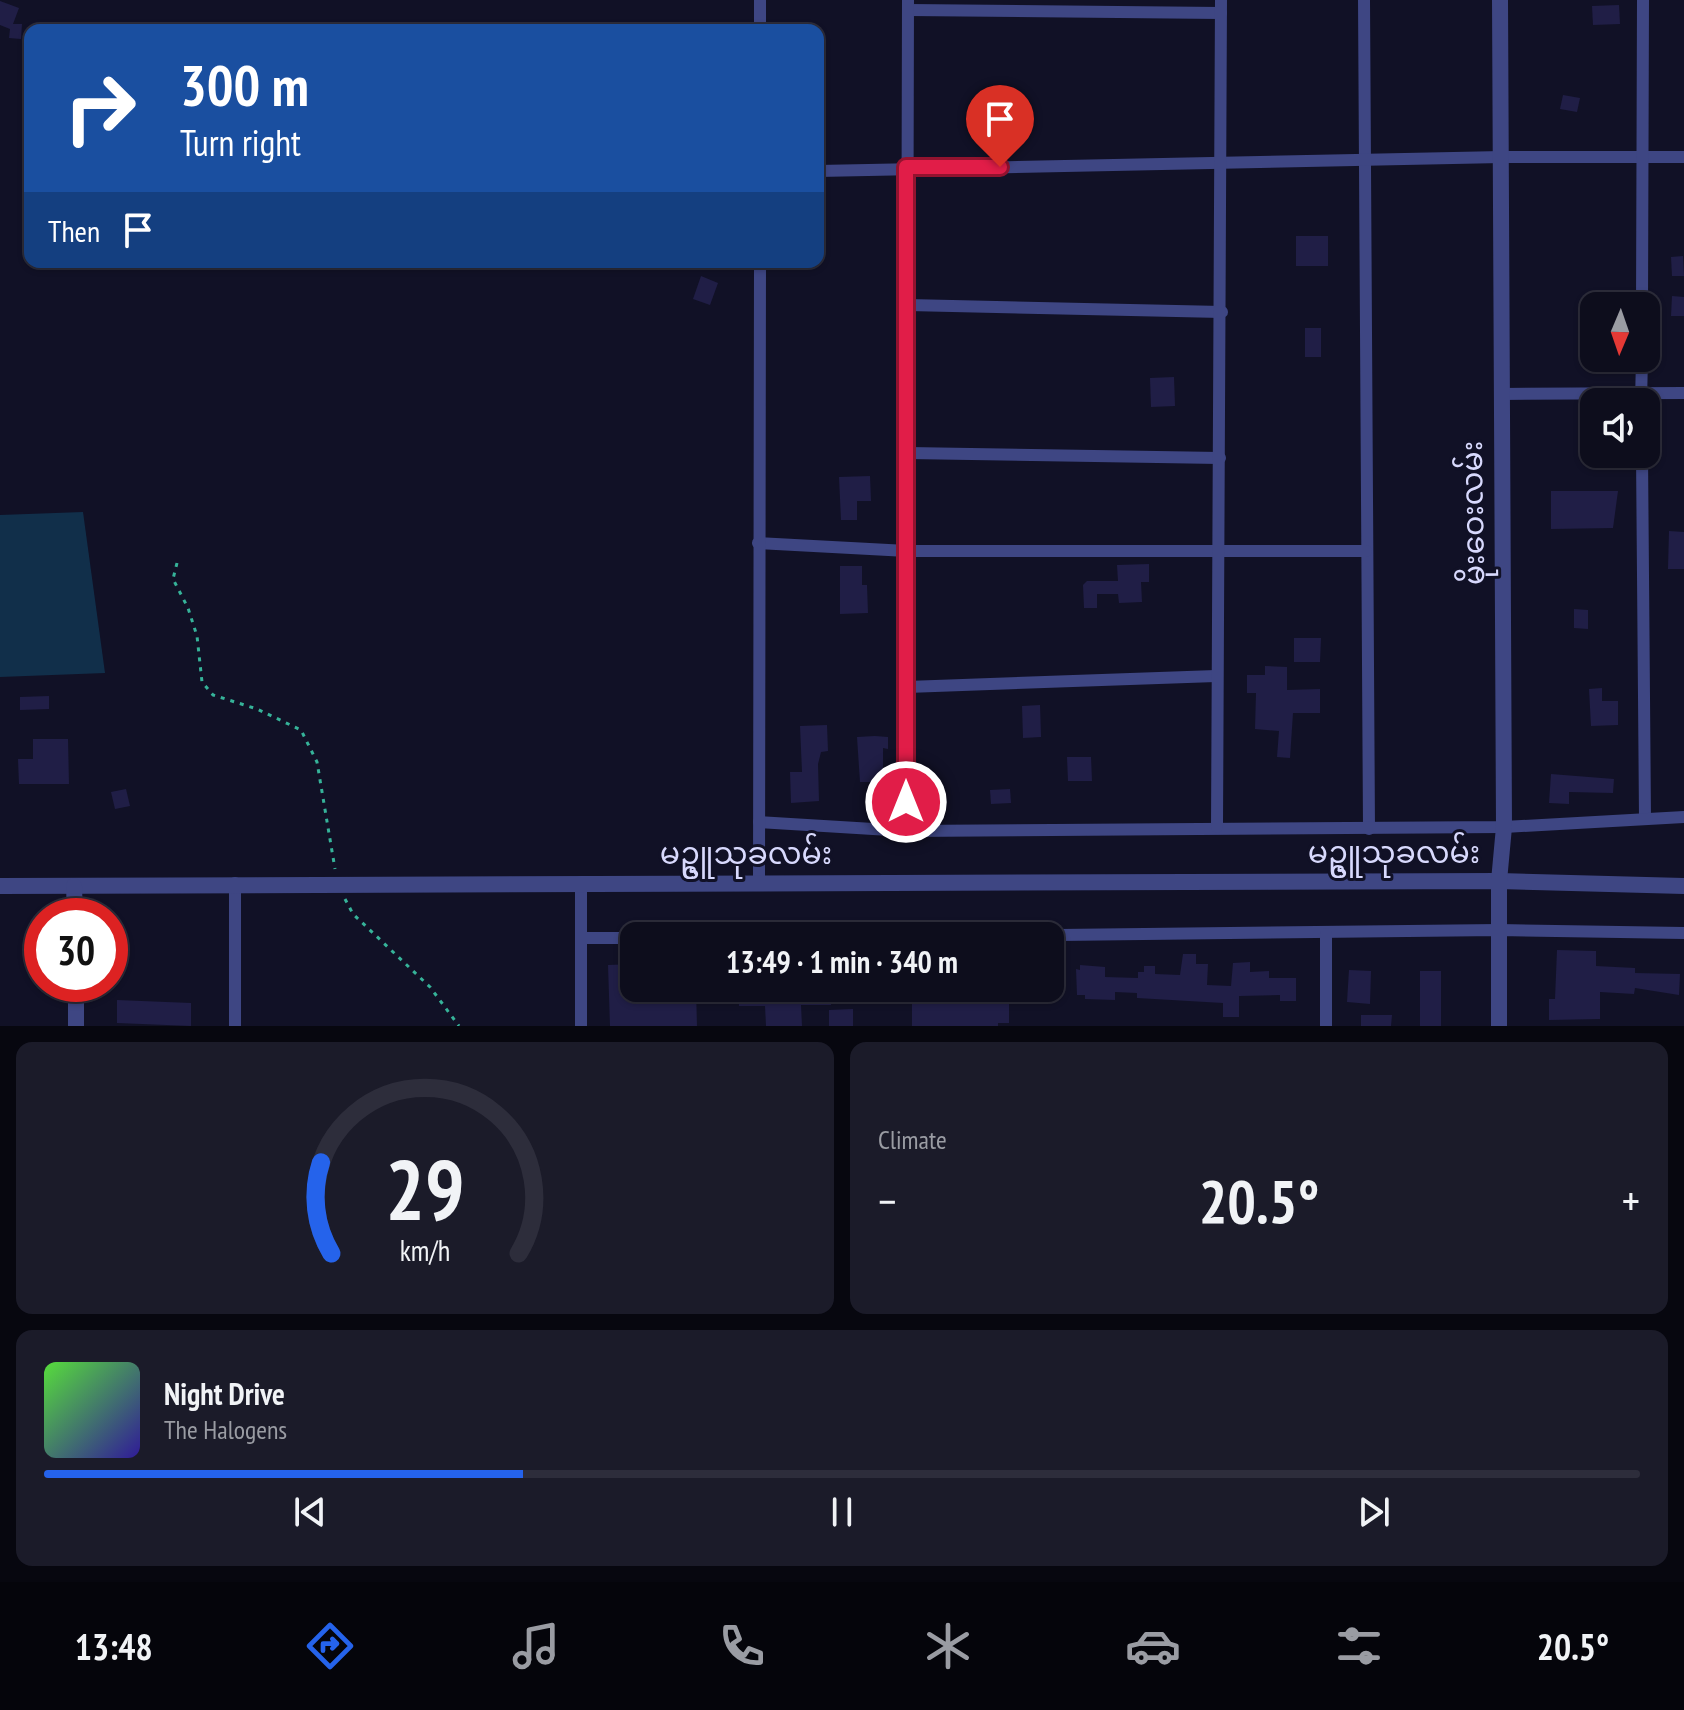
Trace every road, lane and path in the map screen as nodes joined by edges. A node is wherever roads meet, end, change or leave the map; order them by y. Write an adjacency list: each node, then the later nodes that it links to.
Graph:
1 (760, 0): 7 (street)
2 (1364, 0): 10 (street)
3 (1500, 0): 8 (street, မိုးဝေးလမ်း)
4 (1643, 0): 11 (street)
5 (908, 5): 6 (street); 13 (street)
6 (1221, 7): 12 (street)
7 (760, 24)
8 (1502, 157): 10 (street); 11 (street); 20 (street, မိုးဝေးလမ်း)
9 (1684, 157): 11 (street)
10 (1364, 159): 12 (street); 29 (street)
11 (1644, 159): 16 (street)
12 (1220, 165): 13 (street); 18 (street)
13 (906, 167): 14 (street); 17 (street)
14 (824, 171)
15 (760, 268): 26 (street)
16 (1642, 292)
17 (908, 305): 18 (street); 23 (street)
18 (1222, 312): 24 (street)
19 (1684, 393): 21 (street)
20 (1500, 394): 22 (street); 37 (street, မိုးဝေးလမ်း)
21 (1660, 395)
22 (1580, 396)
23 (908, 453): 24 (street); 28 (street)
24 (1220, 458): 27 (street)
25 (1642, 468): 34 (street)
26 (758, 543): 28 (street); 35 (street)
27 (1220, 550): 28 (street); 29 (street); 31 (street)
28 (907, 551): 32 (street)
29 (1366, 551): 38 (street)
30 (177, 563): 44 (path)
31 (1216, 676): 32 (street); 36 (street)
32 (907, 687): 39 (street)
33 (1684, 817): 34 (street)
34 (1645, 818): 37 (street)
35 (759, 822): 39 (street); 42 (street)
36 (1217, 827): 38 (street); 39 (street)
37 (1504, 827): 38 (street); 40 (street, မိုးဝေးလမ်း)
38 (1369, 829)
39 (906, 831)
40 (1499, 881): 42 (street, မဥ္ဇူသုခလမ်း); 47 (street, မဥ္ဇူသုခလမ်း); 49 (street, မိုးဝေးလမ်း)
41 (581, 882): 42 (street, မဥ္ဇူသုခလမ်း); 44 (street, မဥ္ဇူသုခလမ်း); 53 (street)
42 (759, 882)
43 (235, 883): 44 (street, မဥ္ဇူသုခလမ်း); 46 (street, မဥ္ဇူသုခလမ်း); 57 (street)
44 (338, 883): 58 (path)
45 (0, 886): 46 (street, မဥ္ဇူသုခလမ်း)
46 (74, 886): 48 (street)
47 (1684, 886)
48 (74, 898)
49 (1499, 930): 50 (street); 51 (street); 61 (street, မိုးဝေးလမ်း)
50 (1684, 933)
51 (1326, 934): 52 (street); 60 (street)
52 (1064, 935)
53 (581, 938): 54 (street); 59 (street)
54 (620, 938)
55 (76, 1002): 56 (street)
56 (76, 1026)
57 (235, 1026)
58 (459, 1026)
59 (581, 1026)
60 (1326, 1026)
61 (1499, 1026)

